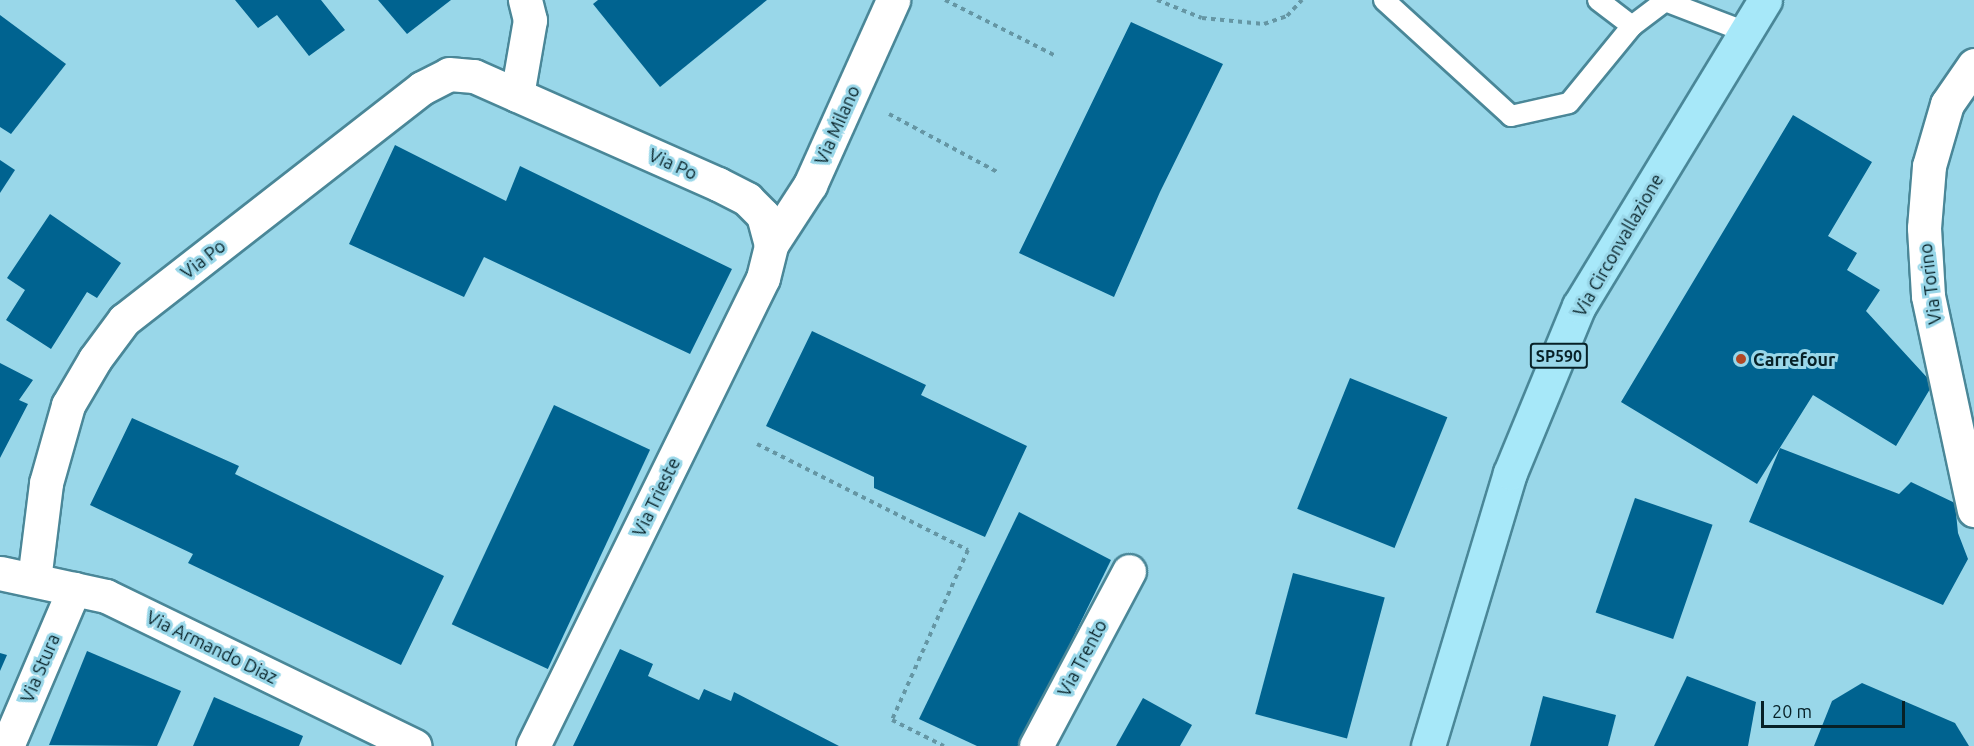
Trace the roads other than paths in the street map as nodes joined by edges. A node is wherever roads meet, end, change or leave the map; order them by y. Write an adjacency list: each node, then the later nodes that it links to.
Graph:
1 (525, 0): 9 (street)
2 (893, 0): 10 (street, Via Milano)
3 (1384, 0): 6 (lane)
4 (1599, 0): 6 (lane)
5 (1765, 0): 7 (main road, Via Circonvallazione / SP590)
6 (1632, 26): 7 (lane)
7 (1746, 32): 21 (main road, Via Circonvallazione / SP590)
8 (1974, 65): 11 (street, Via Torino)
9 (517, 95): 10 (street, Via Po); 14 (street, Via Po)
10 (771, 245): 19 (street, Via Trieste)
11 (1974, 510)
12 (1129, 571): 20 (street, Via Trento)
13 (0, 573): 14 (street, Via Armando Diaz)
14 (34, 580): 15 (street, Via Armando Diaz)
15 (74, 589): 16 (street, Via Armando Diaz); 17 (street, Via Stura)
16 (356, 733): 18 (street, Via Armando Diaz)
17 (7, 746)
18 (415, 746)
19 (533, 746)
20 (1036, 746)
21 (1428, 746)

